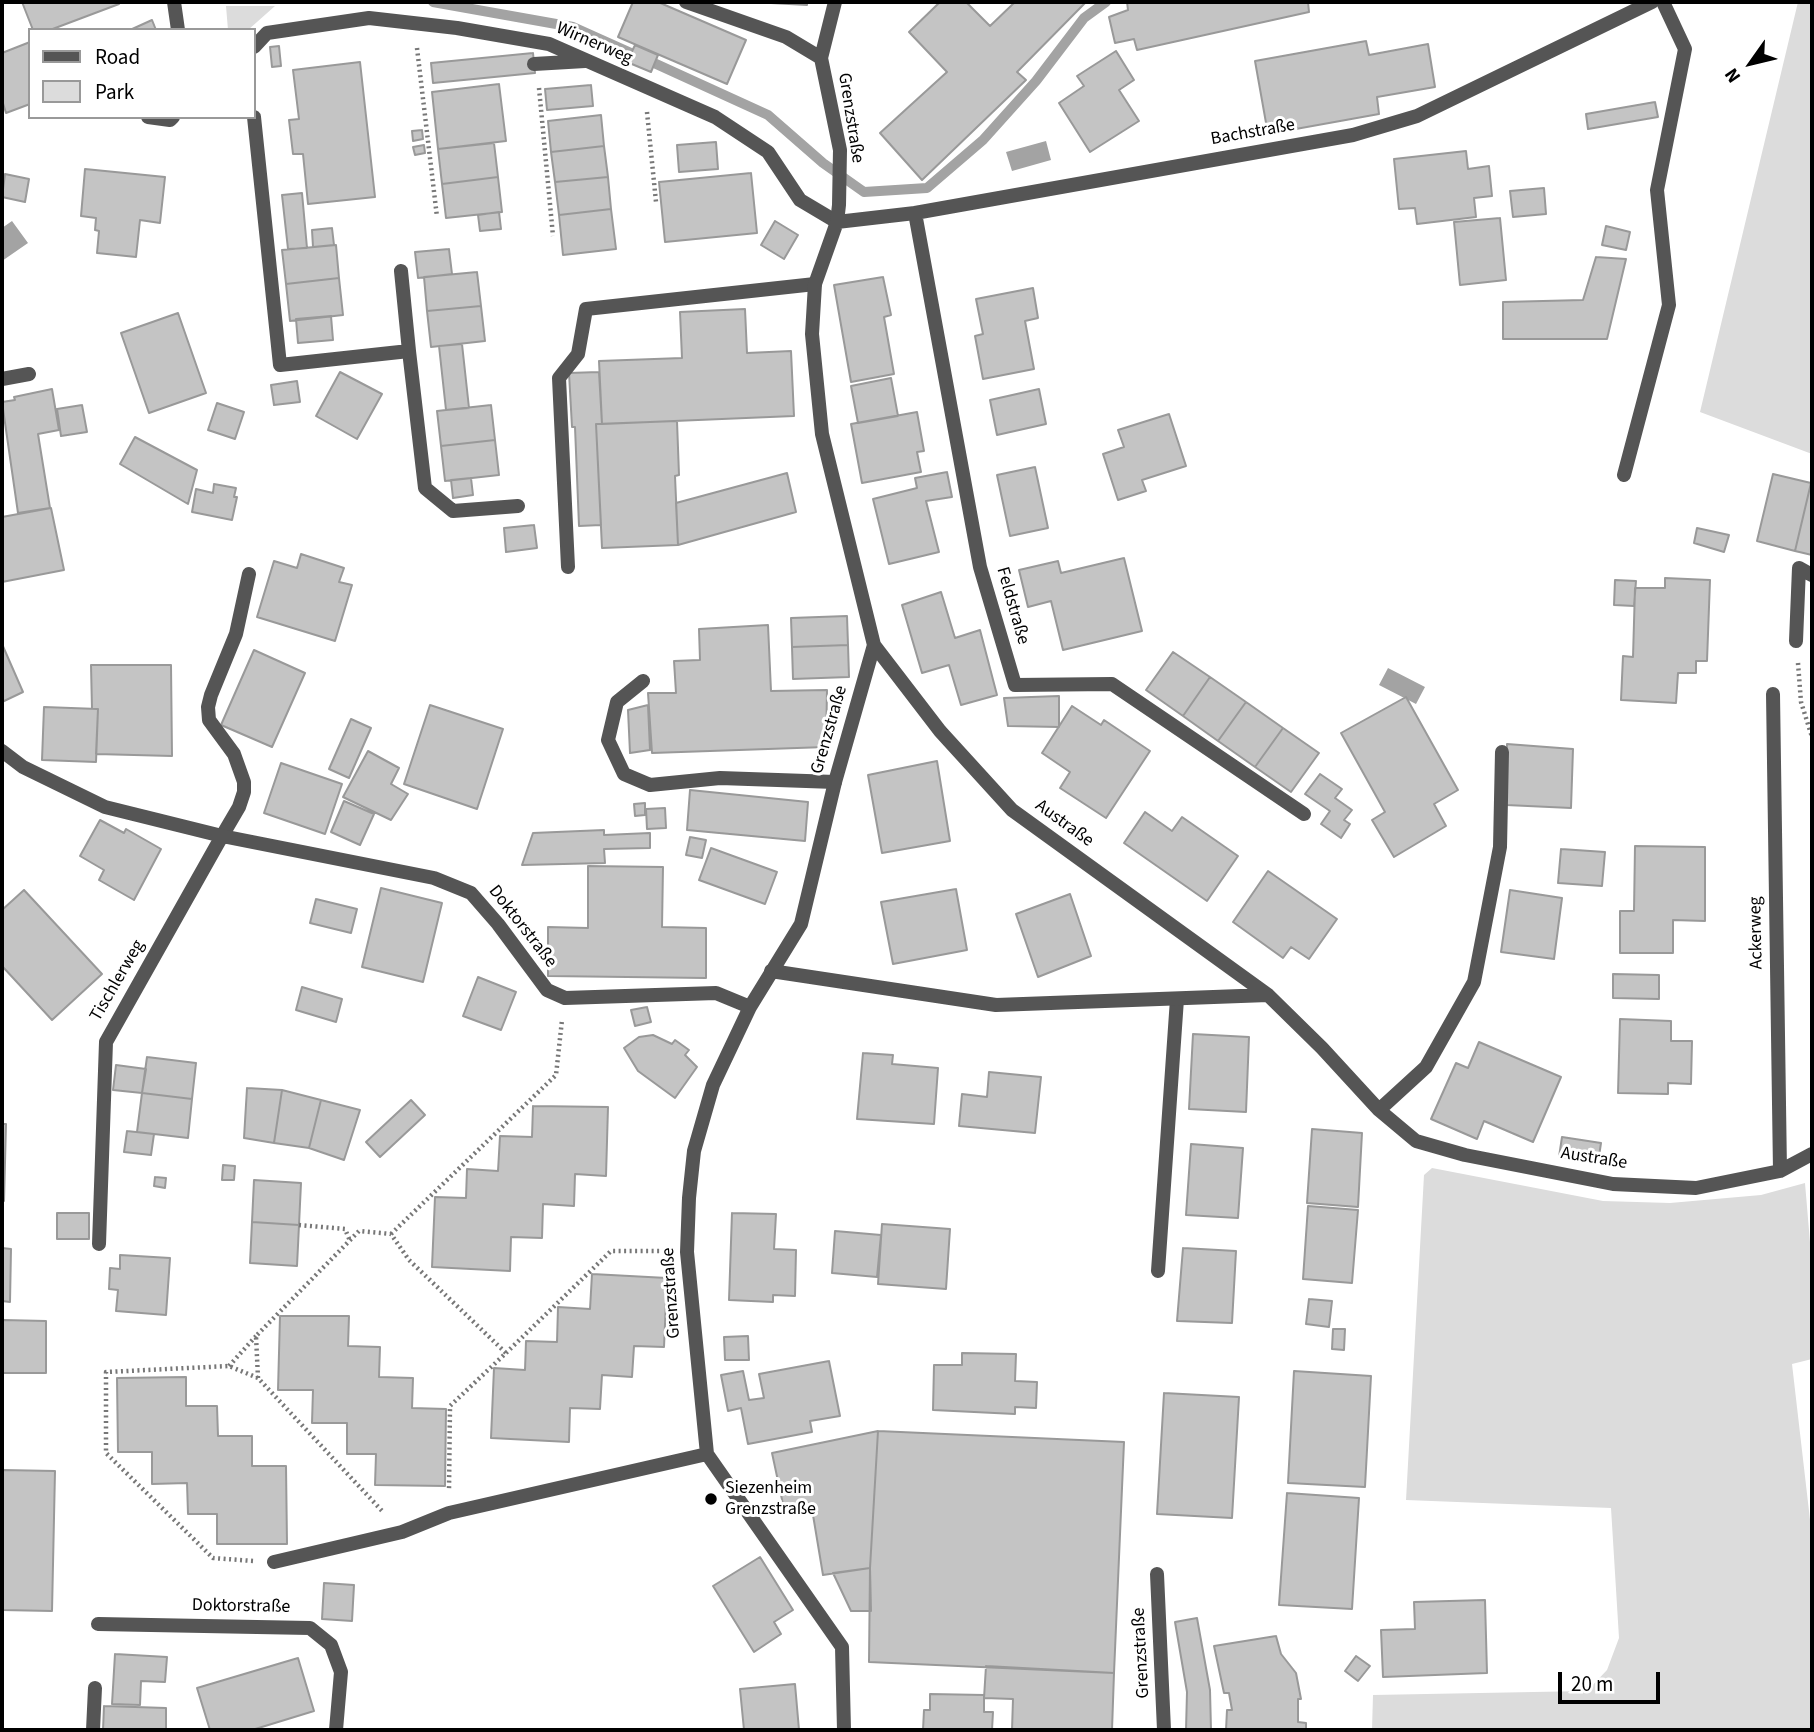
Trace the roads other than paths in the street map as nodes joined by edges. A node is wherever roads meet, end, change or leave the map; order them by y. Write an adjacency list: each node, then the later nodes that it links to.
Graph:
1 (174, 2): 6 (street)
2 (686, 2): 8 (street)
3 (835, 2): 8 (street, Grenzstraße)
4 (1652, 2): 12 (street, Bachstraße)
5 (1663, 2): 19 (street)
6 (178, 28)
7 (256, 45): 9 (street, Wirnerweg)
8 (821, 58): 13 (street, Grenzstraße)
9 (587, 61): 10 (street); 13 (street, Wirnerweg)
10 (538, 63)
11 (254, 119): 16 (street)
12 (915, 213): 13 (street, Bachstraße); 31 (street, Feldstraße)
13 (837, 222): 15 (street, Grenzstraße)
14 (401, 271): 16 (street)
15 (815, 284): 21 (street); 25 (street, Grenzstraße)
16 (409, 351): 20 (street)
17 (29, 374): 18 (street)
18 (2, 379)
19 (1624, 475)
20 (518, 506)
21 (568, 567)
22 (249, 574): 32 (street)
23 (1812, 575): 24 (street)
24 (1796, 641)
25 (874, 645): 30 (street, Grenzstraße); 34 (street, Austraße)
26 (643, 681): 30 (street)
27 (1773, 694): 39 (street, Ackerweg)
28 (2, 751): 32 (street, Doktorstraße)
29 (1502, 752): 37 (street)
30 (835, 782): 33 (street, Grenzstraße)
31 (1304, 814)
32 (222, 836): 36 (street, Doktorstraße); 40 (street, Tischlerweg)
33 (771, 971): 35 (street); 36 (street, Grenzstraße)
34 (1269, 995): 35 (street); 37 (street, Austraße)
35 (1177, 999): 41 (street)
36 (750, 1007): 42 (street, Grenzstraße)
37 (1379, 1110): 39 (street, Austraße)
38 (1812, 1154): 39 (street, Austraße)
39 (1780, 1171)
40 (99, 1244)
41 (1158, 1271)
42 (707, 1454): 43 (street); 49 (street, Grenzstraße)
43 (275, 1562)
44 (1157, 1574): 50 (street, Grenzstraße)
45 (98, 1624): 48 (street, Doktorstraße)
46 (95, 1688): 47 (street)
47 (93, 1730)
48 (336, 1730)
49 (844, 1730)
50 (1164, 1730)

